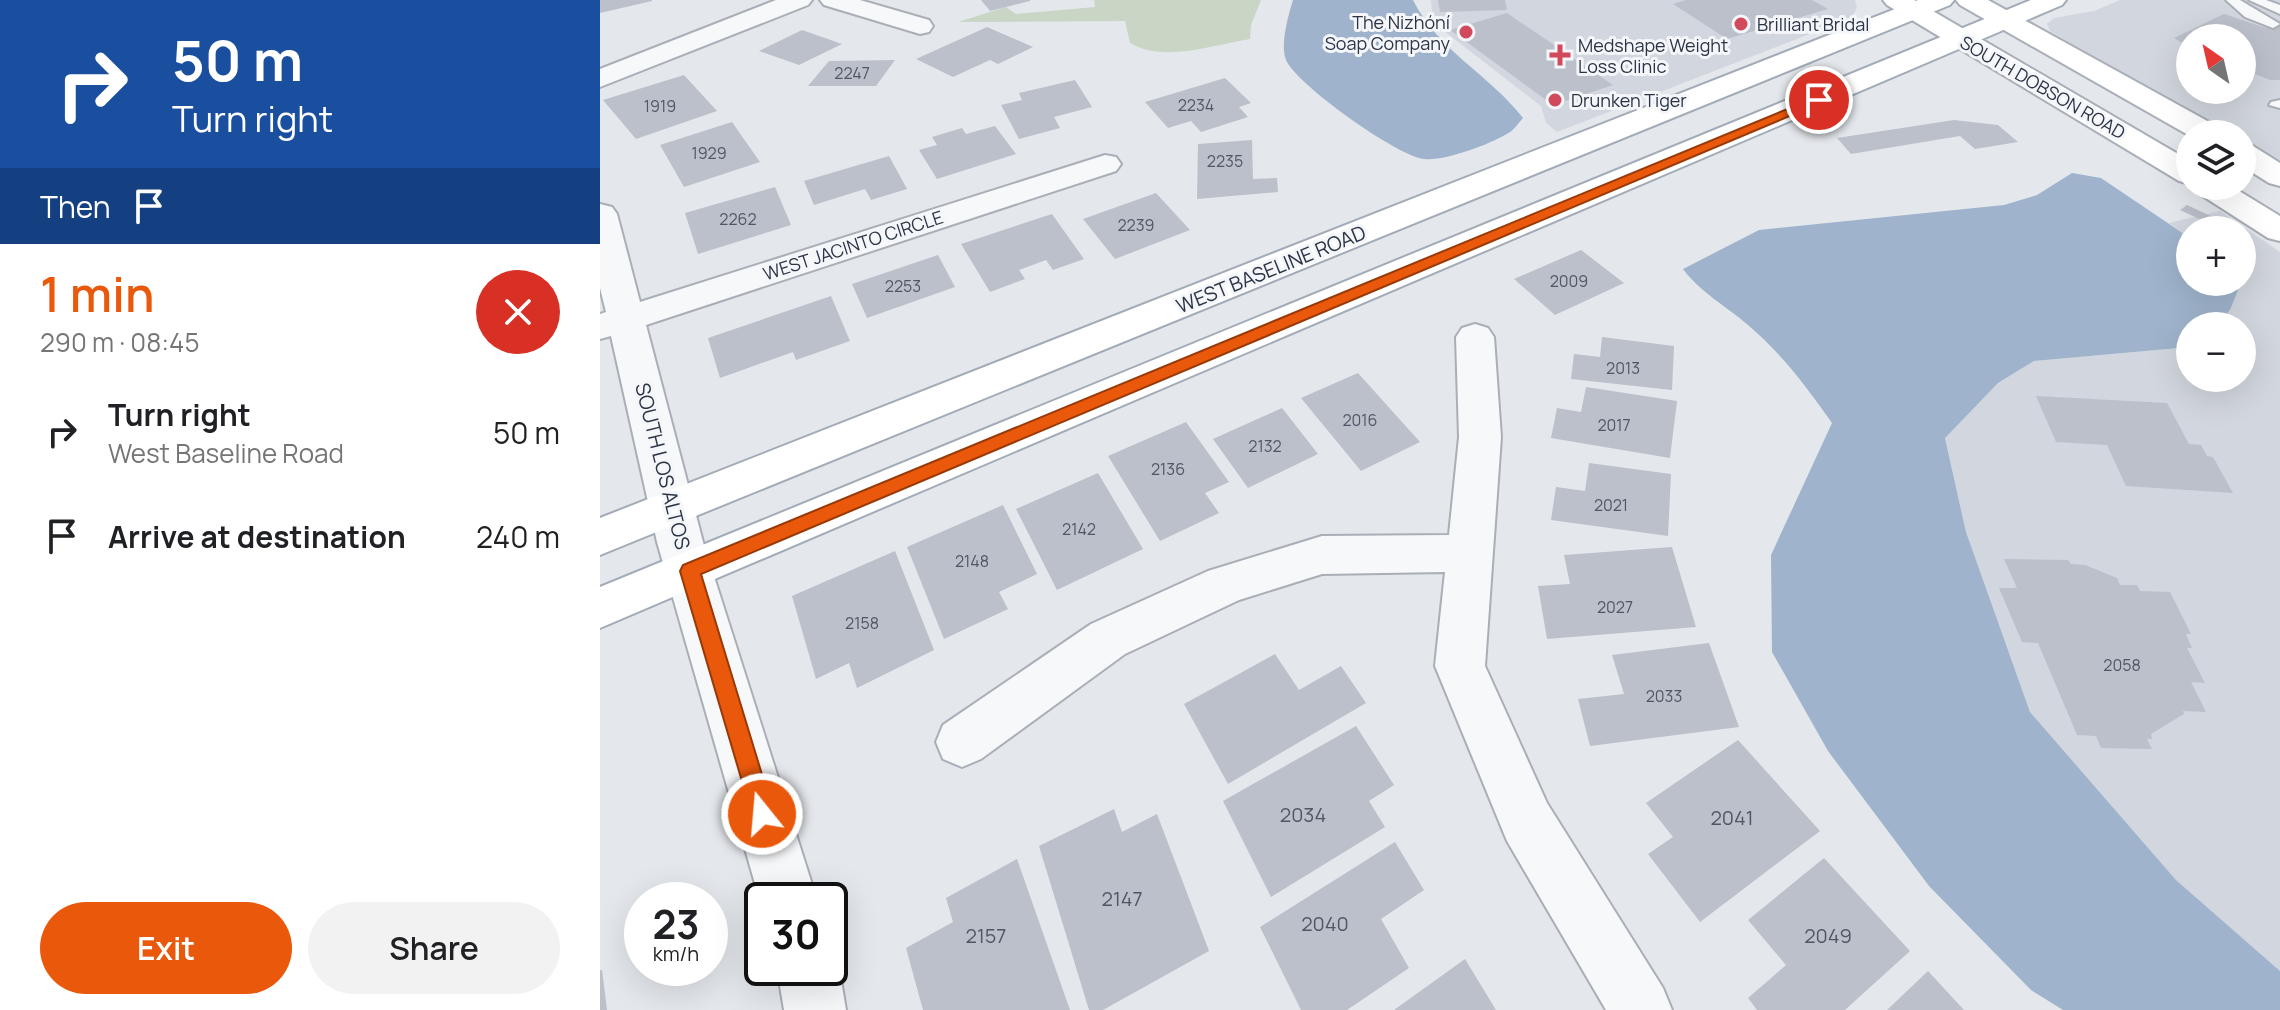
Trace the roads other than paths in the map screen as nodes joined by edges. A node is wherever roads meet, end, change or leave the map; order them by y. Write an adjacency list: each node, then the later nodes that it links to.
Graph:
1 (799, 0): 16 (street)
2 (833, 0): 14 (street)
3 (1969, 0): 12 (main road, SOUTH DOBSON ROAD)
4 (2053, 0): 12 (main road)
5 (2232, 0): 13 (lane)
6 (2246, 0): 13 (lane)
7 (2255, 0): 11 (lane)
8 (2272, 0): 9 (lane)
9 (2280, 2)
10 (1917, 4): 15 (main road, SOUTH DOBSON ROAD); 27 (main road, WEST BASELINE ROAD)
11 (2280, 10)
12 (2006, 21): 15 (main road); 17 (main road, SOUTH DOBSON ROAD)
13 (2276, 22)
14 (920, 26)
15 (1963, 39): 20 (main road, SOUTH DOBSON ROAD); 30 (main road)
16 (600, 79)
17 (2184, 120)
18 (2256, 161): 21 (main road)
19 (1105, 164): 25 (street, WEST JACINTO CIRCLE)
20 (2176, 166)
21 (2280, 176)
22 (2231, 200): 24 (main road)
23 (600, 214): 25 (street, SOUTH LOS ALTOS)
24 (2280, 231)
25 (613, 323): 27 (street, SOUTH LOS ALTOS)
26 (1475, 337): 29 (street)
27 (674, 508): 28 (main road, WEST BASELINE ROAD); 30 (street, SOUTH LOS ALTOS)
28 (600, 537)
29 (1469, 553): 32 (street); 36 (street)
30 (690, 571): 31 (main road); 33 (street, SOUTH LOS ALTOS)
31 (600, 608)
32 (962, 742)
33 (783, 882)
34 (811, 986): 35 (street)
35 (815, 1010)
36 (1641, 1010)

